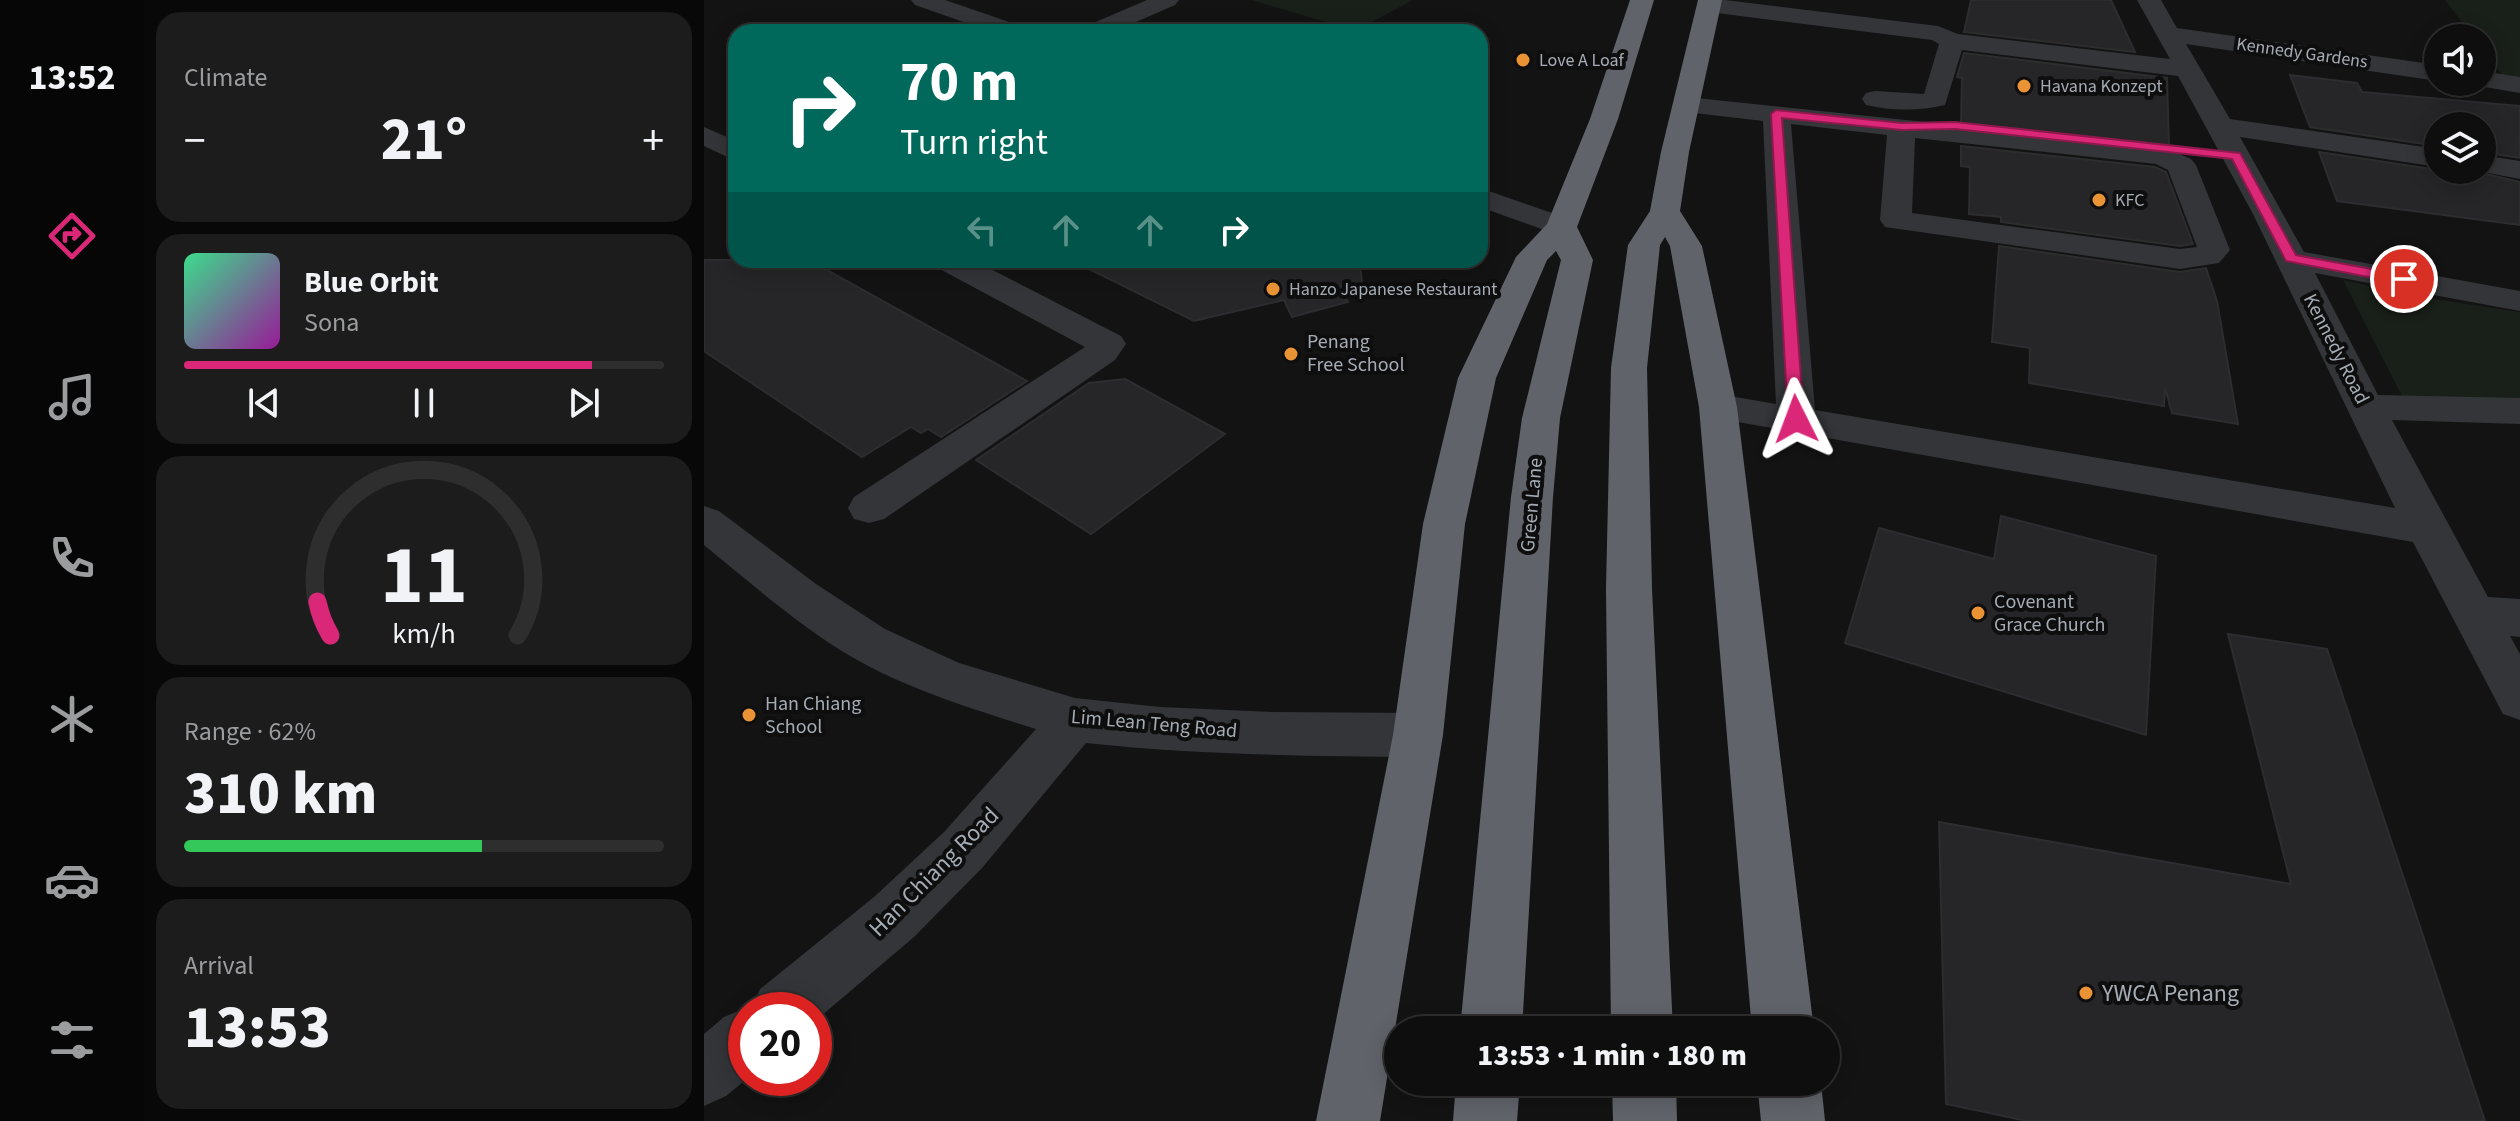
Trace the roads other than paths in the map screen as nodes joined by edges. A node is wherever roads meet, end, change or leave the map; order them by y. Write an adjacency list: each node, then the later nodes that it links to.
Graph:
1 (923, 0): 8 (street)
2 (1167, 0): 9 (street)
3 (1642, 0): 30 (highway)
4 (1793, 0): 7 (street)
5 (2149, 0): 10 (street, Kennedy Road)
6 (1710, 2): 11 (street); 17 (highway)
7 (1879, 4)
8 (992, 24)
9 (1112, 24)
10 (2167, 34): 12 (street, Kennedy Road); 13 (street, Kennedy Gardens)
11 (1952, 41): 12 (street); 18 (street)
12 (2187, 69): 21 (street, Kennedy Road)
13 (2424, 71)
14 (2496, 81): 15 (street)
15 (2520, 85)
16 (1804, 93): 17 (street)
17 (1690, 94): 19 (street); 29 (highway)
18 (1849, 97)
19 (1776, 114): 20 (street); 37 (street)
20 (1902, 126): 20 (street); 24 (street)
21 (2219, 126): 24 (street, Kennedy Road); 25 (street)
22 (704, 135): 23 (street)
23 (728, 148)
24 (2236, 156): 31 (street, Kennedy Road)
25 (2424, 156)
26 (2496, 166): 27 (street)
27 (2520, 170)
28 (1488, 200): 30 (street)
29 (1665, 211): 34 (highway); 48 (highway)
30 (1561, 227): 45 (highway); 47 (highway, Green Lane)
31 (2291, 259): 33 (street); 35 (street, Kennedy Road)
32 (963, 268): 38 (street)
33 (2520, 301)
34 (1718, 407): 37 (street); 49 (highway)
35 (2365, 407): 36 (street); 40 (street, Kennedy Road)
36 (2520, 411)
37 (1796, 419): 40 (street)
38 (869, 508)
39 (704, 522): 44 (street, Lim Lean Teng Road)
40 (2427, 529): 41 (street, Kennedy Road)
41 (2474, 615): 42 (street); 43 (street, Kennedy Road)
42 (2520, 618)
43 (2520, 699)
44 (1075, 720): 45 (street, Lim Lean Teng Road); 46 (street, Han Chiang Road)
45 (1418, 735): 55 (highway)
46 (803, 992)
47 (1492, 1016)
48 (1642, 1016)
49 (1782, 1016)
50 (728, 1054): 51 (street)
51 (704, 1074)
52 (1487, 1096): 56 (highway)
53 (1644, 1096): 57 (highway)
54 (1790, 1096): 58 (highway)
55 (1348, 1121)
56 (1485, 1121)
57 (1645, 1121)
58 (1793, 1121)

